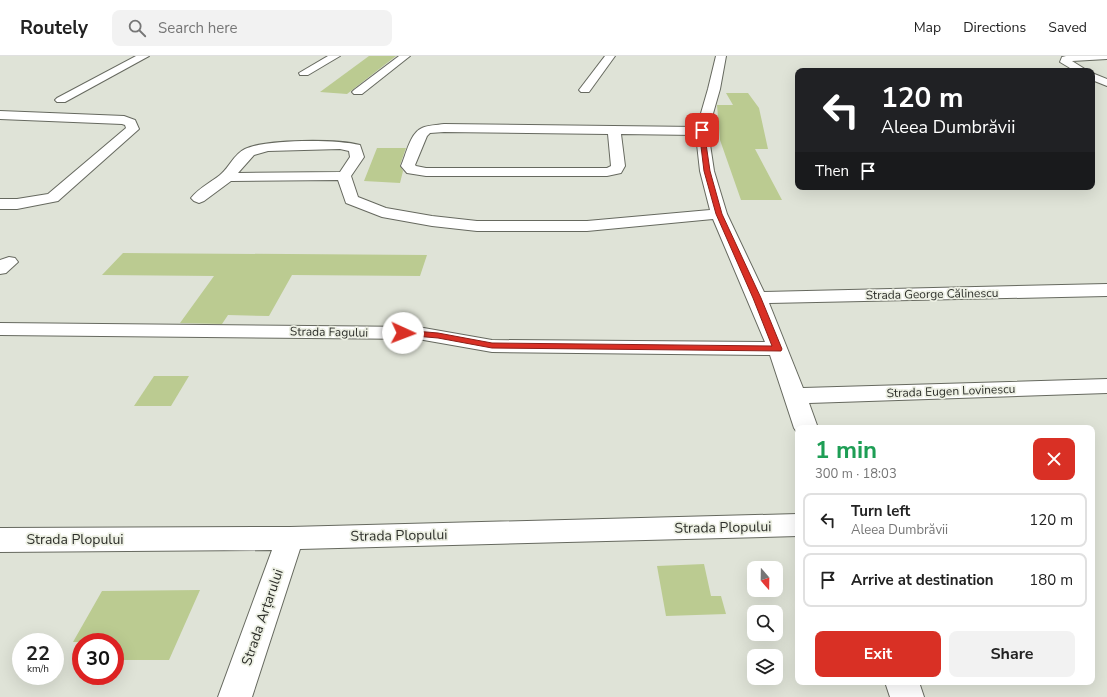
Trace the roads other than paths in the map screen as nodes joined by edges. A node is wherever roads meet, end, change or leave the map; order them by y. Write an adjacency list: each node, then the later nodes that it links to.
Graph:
1 (144, 56): 13 (street)
2 (335, 56): 8 (street)
3 (405, 56): 12 (street)
4 (610, 56): 11 (street)
5 (721, 56): 16 (street)
6 (1107, 56): 7 (street)
7 (1077, 68)
8 (304, 73)
9 (1095, 77): 10 (street)
10 (1107, 83)
11 (585, 90)
12 (358, 92)
13 (61, 100)
14 (0, 115): 20 (street)
15 (614, 130): 15 (street); 16 (street)
16 (702, 130): 21 (street)
17 (344, 176): 18 (street); 18 (street); 21 (street)
18 (227, 177): 19 (street)
19 (199, 198)
20 (0, 204)
21 (719, 214): 23 (street)
22 (1107, 290): 23 (street, Strada George Călinescu)
23 (757, 298): 25 (street)
24 (0, 329): 25 (street, Strada Fagului)
25 (778, 349): 27 (street)
26 (1107, 386): 27 (street, Strada Eugen Lovinescu)
27 (794, 396): 28 (street)
28 (805, 425)
29 (795, 525): 30 (street, Strada Plopului)
30 (290, 538): 31 (street, Strada Plopului); 33 (street, Strada Arțarului)
31 (0, 540)
32 (903, 685): 34 (street)
33 (234, 697)
34 (907, 697)

